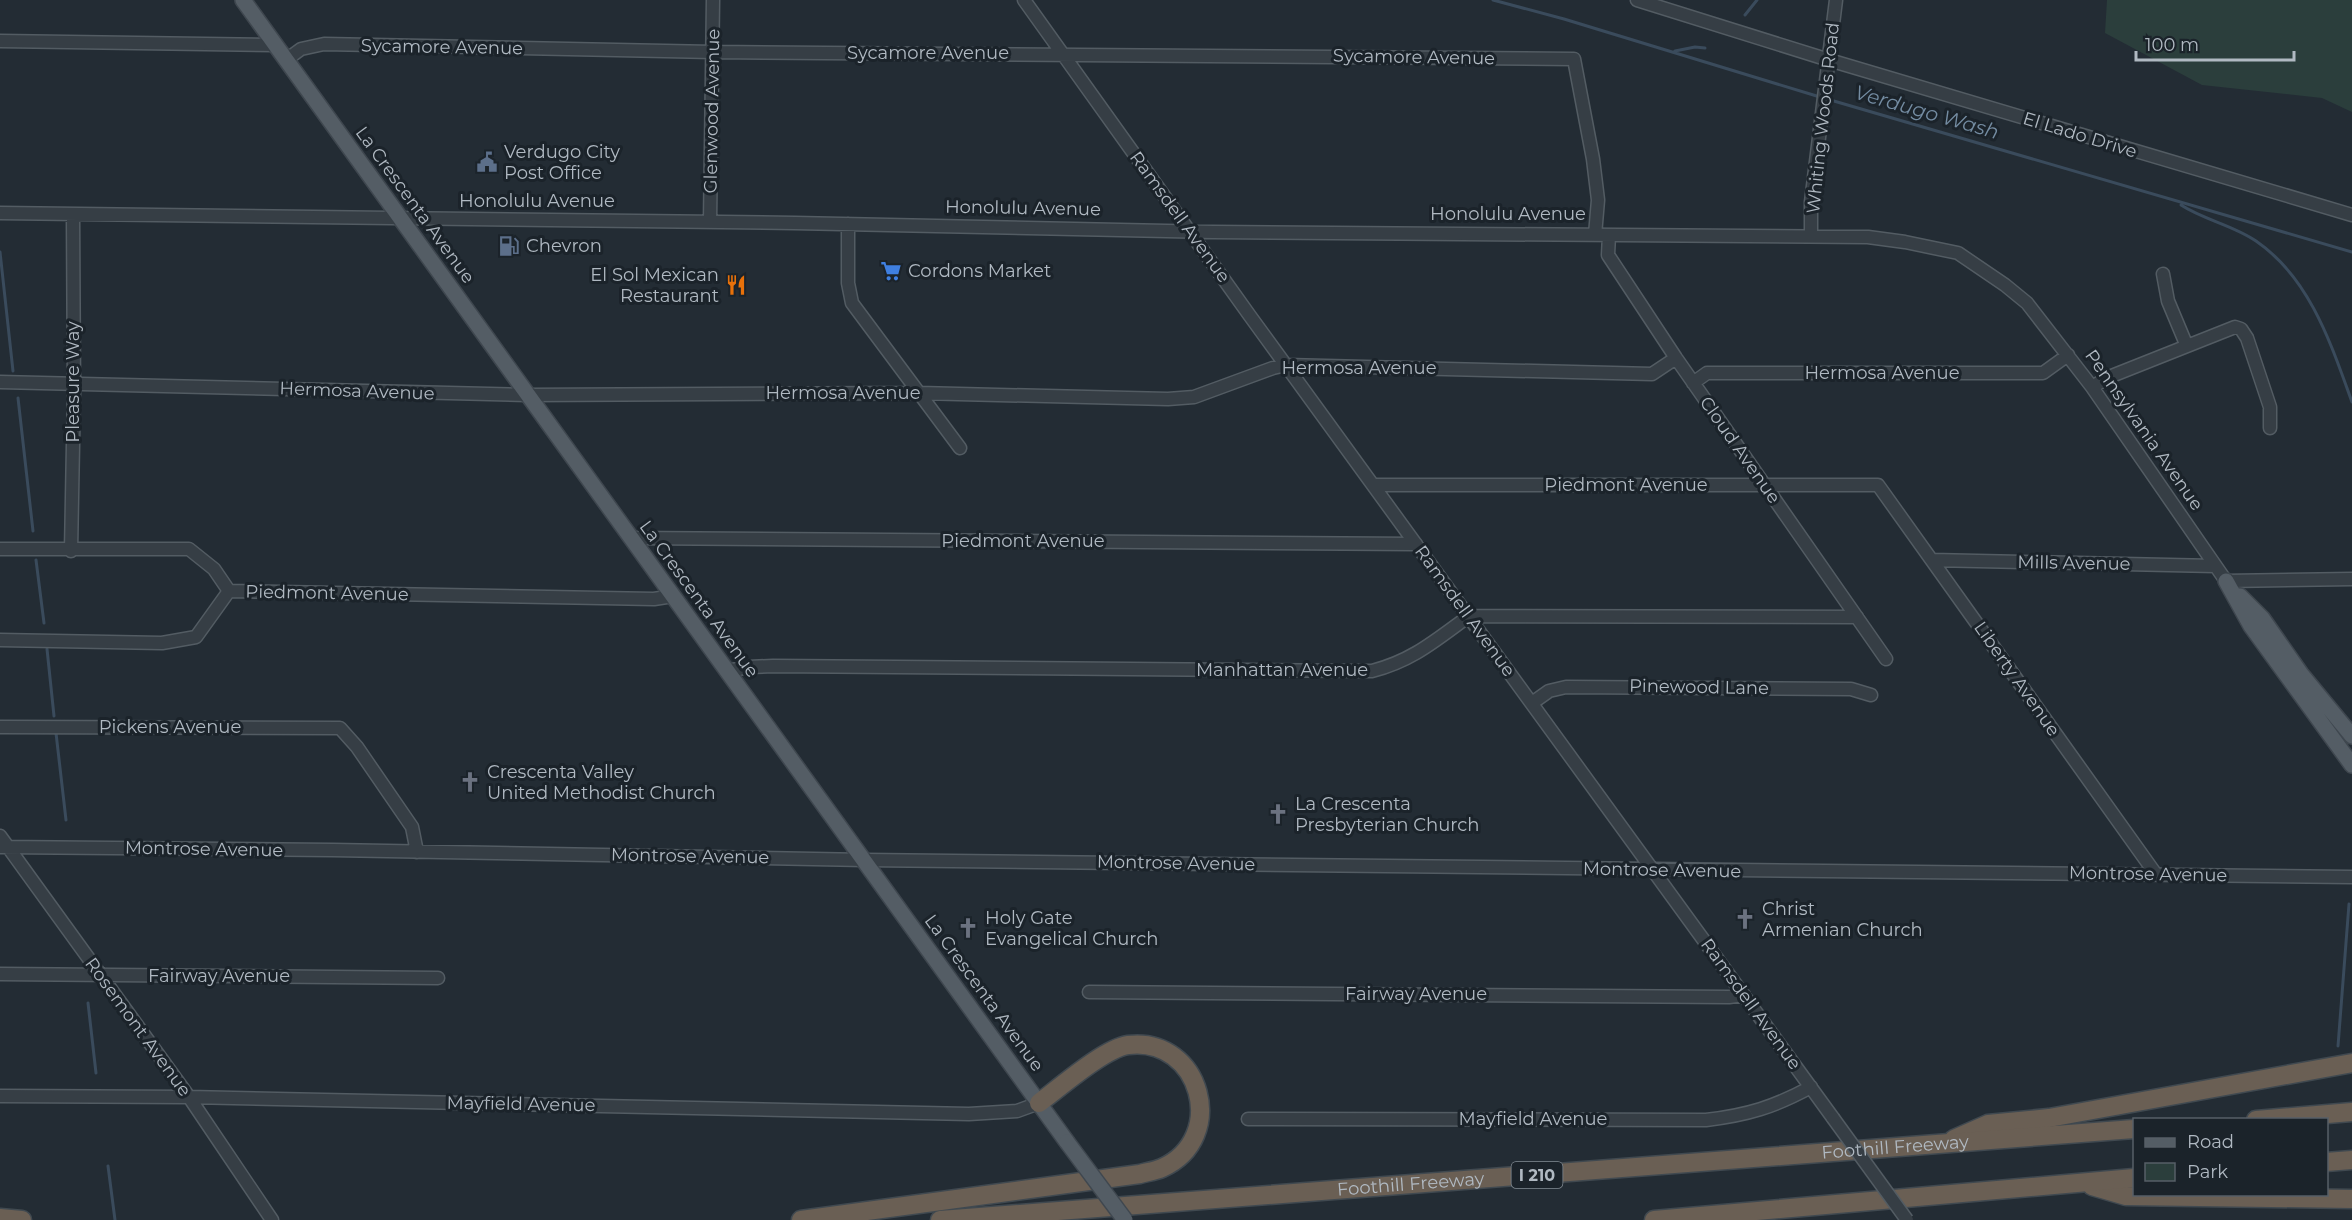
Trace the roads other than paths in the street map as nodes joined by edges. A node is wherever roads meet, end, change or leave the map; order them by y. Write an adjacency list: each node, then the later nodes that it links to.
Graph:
1 (243, 0): 7 (main road, La Crescenta Avenue)
2 (713, 0): 8 (street, Glenwood Avenue)
3 (1024, 0): 9 (street, Ramsdell Avenue)
4 (1637, 0): 11 (street, El Lado Drive)
5 (1836, 0): 11 (street, Whiting Woods Road)
6 (0, 41): 7 (street)
7 (275, 45): 10 (main road, La Crescenta Avenue)
8 (713, 52): 9 (street, Sycamore Avenue); 10 (street, Sycamore Avenue); 16 (street, Glenwood Avenue)
9 (1061, 53): 18 (street, Ramsdell Avenue); 19 (street, Sycamore Avenue)
10 (286, 60): 15 (main road, La Crescenta Avenue)
11 (1829, 60): 14 (street, El Lado Drive); 21 (street, Whiting Woods Road)
12 (0, 213): 13 (street, Honolulu Avenue)
13 (73, 214): 15 (street, Honolulu Avenue); 29 (street, Pleasure Way)
14 (2352, 215)
15 (402, 220): 16 (street, Honolulu Avenue); 33 (main road, La Crescenta Avenue)
16 (710, 222): 17 (street, Honolulu Avenue)
17 (848, 224): 18 (street, Honolulu Avenue); 32 (street)
18 (1191, 232): 19 (street, Honolulu Avenue); 27 (street, Ramsdell Avenue)
19 (1595, 235): 20 (street, Honolulu Avenue)
20 (1609, 235): 21 (street, Honolulu Avenue); 26 (street, Cloud Avenue)
21 (1811, 236): 23 (street, Honolulu Avenue)
22 (2163, 273): 24 (street)
23 (2027, 303): 25 (street, Pennsylvania Avenue)
24 (2186, 345): 31 (street); 34 (street)
25 (2068, 355): 30 (street, Hermosa Avenue); 31 (street, Pennsylvania Avenue)
26 (1676, 358): 27 (street, Hermosa Avenue); 30 (street, Cloud Avenue)
27 (1286, 365): 32 (street, Hermosa Avenue); 36 (street, Ramsdell Avenue)
28 (0, 382): 29 (street, Hermosa Avenue)
29 (73, 383): 33 (street, Hermosa Avenue); 42 (street, Pleasure Way)
30 (1693, 383): 37 (street, Cloud Avenue)
31 (2092, 387): 44 (street, Pennsylvania Avenue)
32 (919, 393): 33 (street, Hermosa Avenue); 35 (street)
33 (527, 395): 39 (main road, La Crescenta Avenue)
34 (2270, 428)
35 (960, 448)
36 (1375, 485): 37 (street, Piedmont Avenue); 40 (street, Ramsdell Avenue)
37 (1766, 485): 38 (street, Piedmont Avenue); 50 (street, Cloud Avenue)
38 (1878, 485): 43 (street, Liberty Avenue)
39 (630, 538): 40 (street, Piedmont Avenue); 48 (main road, La Crescenta Avenue)
40 (1416, 544): 49 (street, Ramsdell Avenue)
41 (0, 549): 42 (street, Piedmont Avenue)
42 (71, 551): 47 (street, Piedmont Avenue)
43 (1932, 560): 44 (street, Mills Avenue); 64 (street, Liberty Avenue)
44 (2215, 566): 46 (street, Pennsylvania Avenue)
45 (2352, 579): 46 (street)
46 (2226, 581): 57 (main road, Pennsylvania Avenue); 58 (main road, Pennsylvania Avenue)
47 (229, 591): 48 (street, Piedmont Avenue); 51 (street)
48 (673, 596): 53 (main road, La Crescenta Avenue)
49 (1469, 616): 50 (street); 53 (street, Manhattan Avenue); 55 (street, Ramsdell Avenue)
50 (1857, 617): 52 (street, Cloud Avenue)
51 (0, 640)
52 (1886, 659)
53 (727, 671): 62 (main road, La Crescenta Avenue)
54 (1871, 695): 55 (street, Pinewood Lane)
55 (1532, 703): 63 (street, Ramsdell Avenue)
56 (0, 727): 61 (street, Pickens Avenue)
57 (2352, 736)
58 (2352, 765)
59 (0, 836): 60 (street, Rosemont Avenue)
60 (4, 847): 61 (street, Montrose Avenue); 67 (street, Rosemont Avenue)
61 (417, 852): 62 (street, Montrose Avenue)
62 (866, 860): 63 (street, Montrose Avenue); 75 (main road, La Crescenta Avenue)
63 (1655, 870): 64 (street, Montrose Avenue); 70 (street, Ramsdell Avenue)
64 (2155, 873): 65 (street, Montrose Avenue)
65 (2352, 877)
66 (0, 974): 67 (street, Fairway Avenue)
67 (100, 976): 68 (street, Fairway Avenue); 74 (street, Rosemont Avenue)
68 (438, 978)
69 (1089, 992): 70 (street, Fairway Avenue)
70 (1744, 995): 72 (street, Ramsdell Avenue)
71 (2352, 1064): 80 (highway)
72 (1811, 1087): 78 (street, Mayfield Avenue); 93 (street, Ramsdell Avenue, bridge)
73 (0, 1096): 74 (street, Mayfield Avenue)
74 (189, 1097): 75 (street, Mayfield Avenue); 88 (street, Rosemont Avenue)
75 (1040, 1102): 89 (highway); 91 (main road, La Crescenta Avenue, bridge)
76 (2352, 1112): 77 (highway)
77 (2270, 1118)
78 (1248, 1119)
79 (2133, 1129): 80 (highway, Foothill Freeway / I 210)
80 (1943, 1145): 90 (highway, Foothill Freeway / I 210)
81 (2352, 1160): 82 (highway)
82 (2328, 1162)
83 (2133, 1178): 84 (highway)
84 (2082, 1183): 85 (highway); 92 (highway)
85 (2352, 1199)
86 (0, 1218): 87 (highway)
87 (22, 1220)
88 (272, 1220)
89 (801, 1220)
90 (940, 1220)
91 (1125, 1220)
92 (1654, 1220)
93 (1907, 1220)

